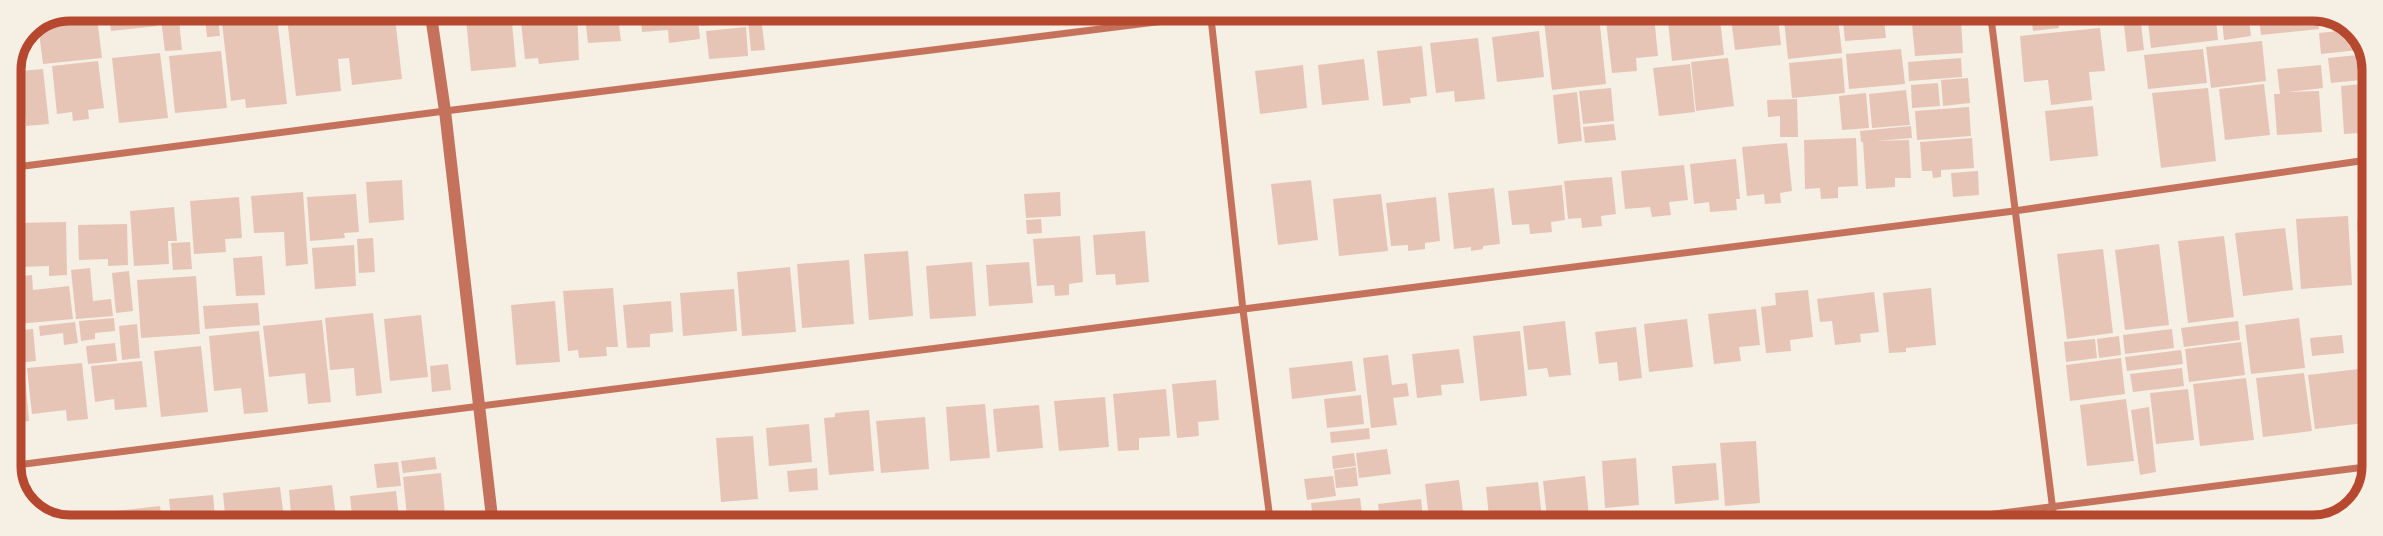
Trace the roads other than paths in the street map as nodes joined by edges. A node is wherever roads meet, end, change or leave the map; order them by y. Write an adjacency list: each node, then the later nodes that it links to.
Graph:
1 (432, 21): 5 (street)
2 (1148, 21): 5 (street)
3 (1211, 21): 9 (street)
4 (1991, 21): 8 (street)
5 (445, 111): 7 (street); 10 (street)
6 (2362, 161): 8 (street)
7 (21, 166)
8 (2014, 211): 9 (street); 13 (street)
9 (1243, 310): 10 (street); 15 (street)
10 (478, 406): 11 (street); 14 (street)
11 (21, 464)
12 (2362, 467): 13 (street)
13 (2053, 508): 16 (street); 17 (street)
14 (493, 515)
15 (1269, 515)
16 (1994, 515)
17 (2054, 515)

